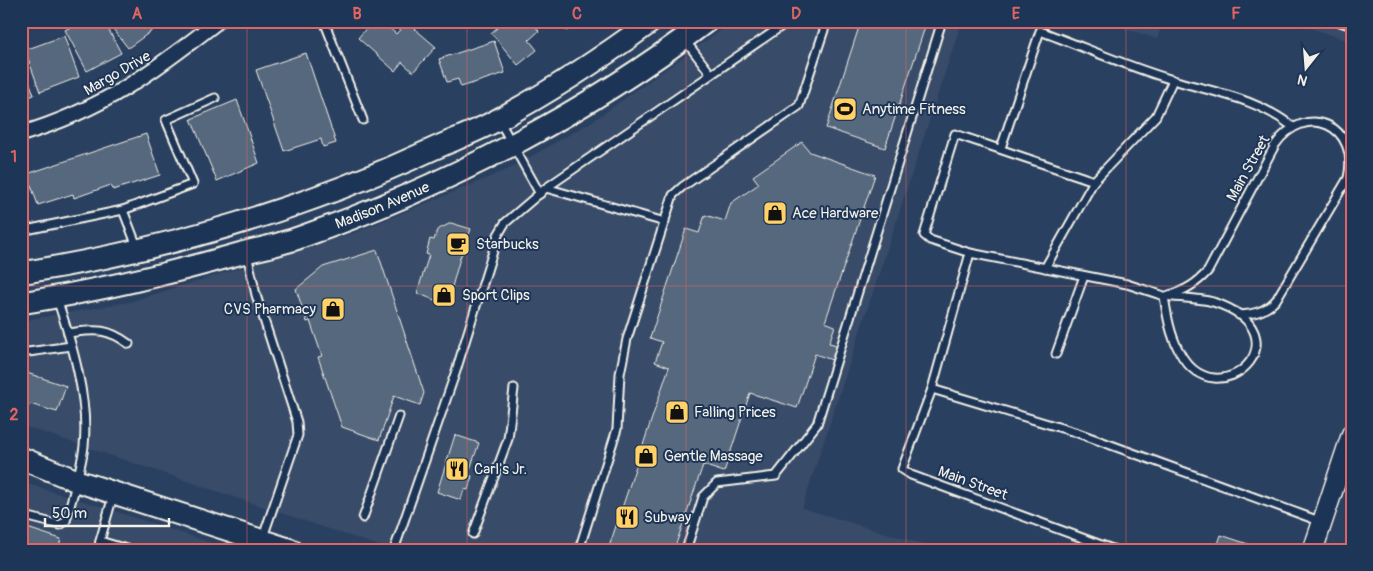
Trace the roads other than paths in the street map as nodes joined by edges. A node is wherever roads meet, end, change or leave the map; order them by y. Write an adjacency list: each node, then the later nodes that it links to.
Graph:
1 (218, 21): 17 (street, Margo Drive)
2 (324, 21): 14 (lane)
3 (652, 21): 15 (main road, Madison Avenue)
4 (706, 21): 10 (main road, Madison Avenue)
5 (789, 21): 11 (lane)
6 (827, 21): 24 (lane)
7 (942, 21): 59 (lane)
8 (1337, 21): 9 (lane)
9 (1352, 26)
10 (684, 38): 11 (lane); 18 (main road, Madison Avenue)
11 (711, 74): 21 (lane)
12 (1173, 80): 16 (lane); 19 (lane); 20 (lane)
13 (215, 98): 23 (lane)
14 (363, 120)
15 (498, 120): 18 (lane); 26 (main road, Madison Avenue)
16 (1293, 127): 32 (lane, Main Street); 35 (lane)
17 (21, 134)
18 (510, 144): 22 (lane); 27 (main road, Madison Avenue)
19 (1002, 148): 20 (lane); 28 (lane)
20 (1094, 181): 29 (lane)
21 (546, 188): 22 (lane); 24 (lane)
22 (540, 194): 57 (lane)
23 (123, 210): 25 (lane); 26 (lane)
24 (665, 222): 58 (lane)
25 (21, 231)
26 (139, 251): 30 (main road, Madison Avenue)
27 (247, 252): 33 (main road, Madison Avenue); 53 (lane)
28 (970, 253): 29 (lane); 42 (lane, Main Street)
29 (1045, 268): 31 (lane)
30 (21, 273)
31 (1084, 276): 32 (lane); 40 (lane)
32 (1164, 296): 35 (lane); 35 (lane)
33 (57, 297): 34 (main road, Madison Avenue); 36 (lane)
34 (21, 303)
35 (1239, 316)
36 (68, 333): 37 (lane); 38 (lane)
37 (129, 344)
38 (71, 346): 39 (lane); 46 (lane)
39 (21, 353)
40 (1056, 354)
41 (514, 388): 51 (lane)
42 (932, 389): 50 (lane); 60 (lane, Main Street)
43 (399, 416): 49 (lane)
44 (1352, 433): 50 (street)
45 (21, 458): 46 (main road)
46 (77, 480): 47 (main road); 48 (lane)
47 (114, 492): 52 (lane); 53 (main road)
48 (21, 515)
49 (364, 518)
50 (1322, 522): 61 (street)
51 (473, 534)
52 (100, 540): 54 (lane); 55 (lane)
53 (252, 540): 56 (main road)
54 (98, 550)
55 (130, 550)
56 (291, 550)
57 (394, 550)
58 (579, 550)
59 (686, 550)
60 (1115, 550)
61 (1313, 550)

